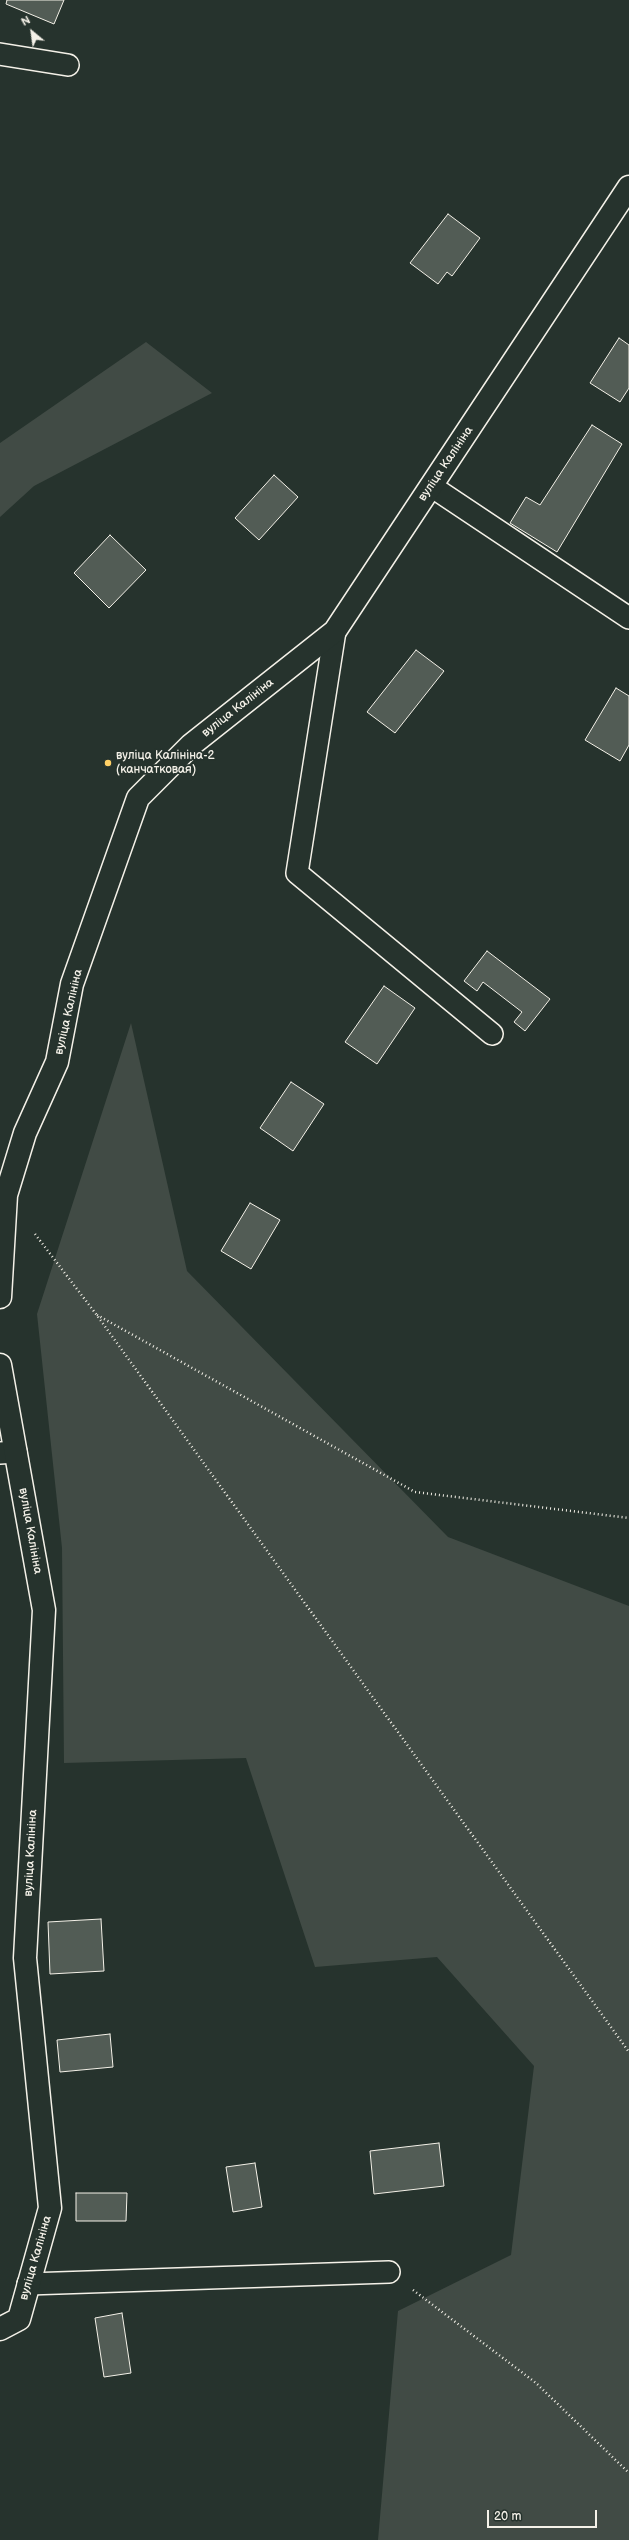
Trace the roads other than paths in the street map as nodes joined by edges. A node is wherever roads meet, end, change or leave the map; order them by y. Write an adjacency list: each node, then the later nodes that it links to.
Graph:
1 (0, 54): 2 (lane)
2 (68, 65)
3 (629, 187): 4 (street, вуліца Калініна)
4 (431, 486): 5 (lane); 6 (street, вуліца Калініна)
5 (629, 618)
6 (335, 631): 7 (lane); 8 (street, вуліца Калініна)
7 (492, 1034)
8 (0, 1297)
9 (0, 1365): 10 (street, вуліца Калініна)
10 (8, 1453): 12 (street, вуліца Калініна)
11 (389, 2272): 12 (lane)
12 (28, 2284): 13 (street, вуліца Калініна)
13 (0, 2329)

